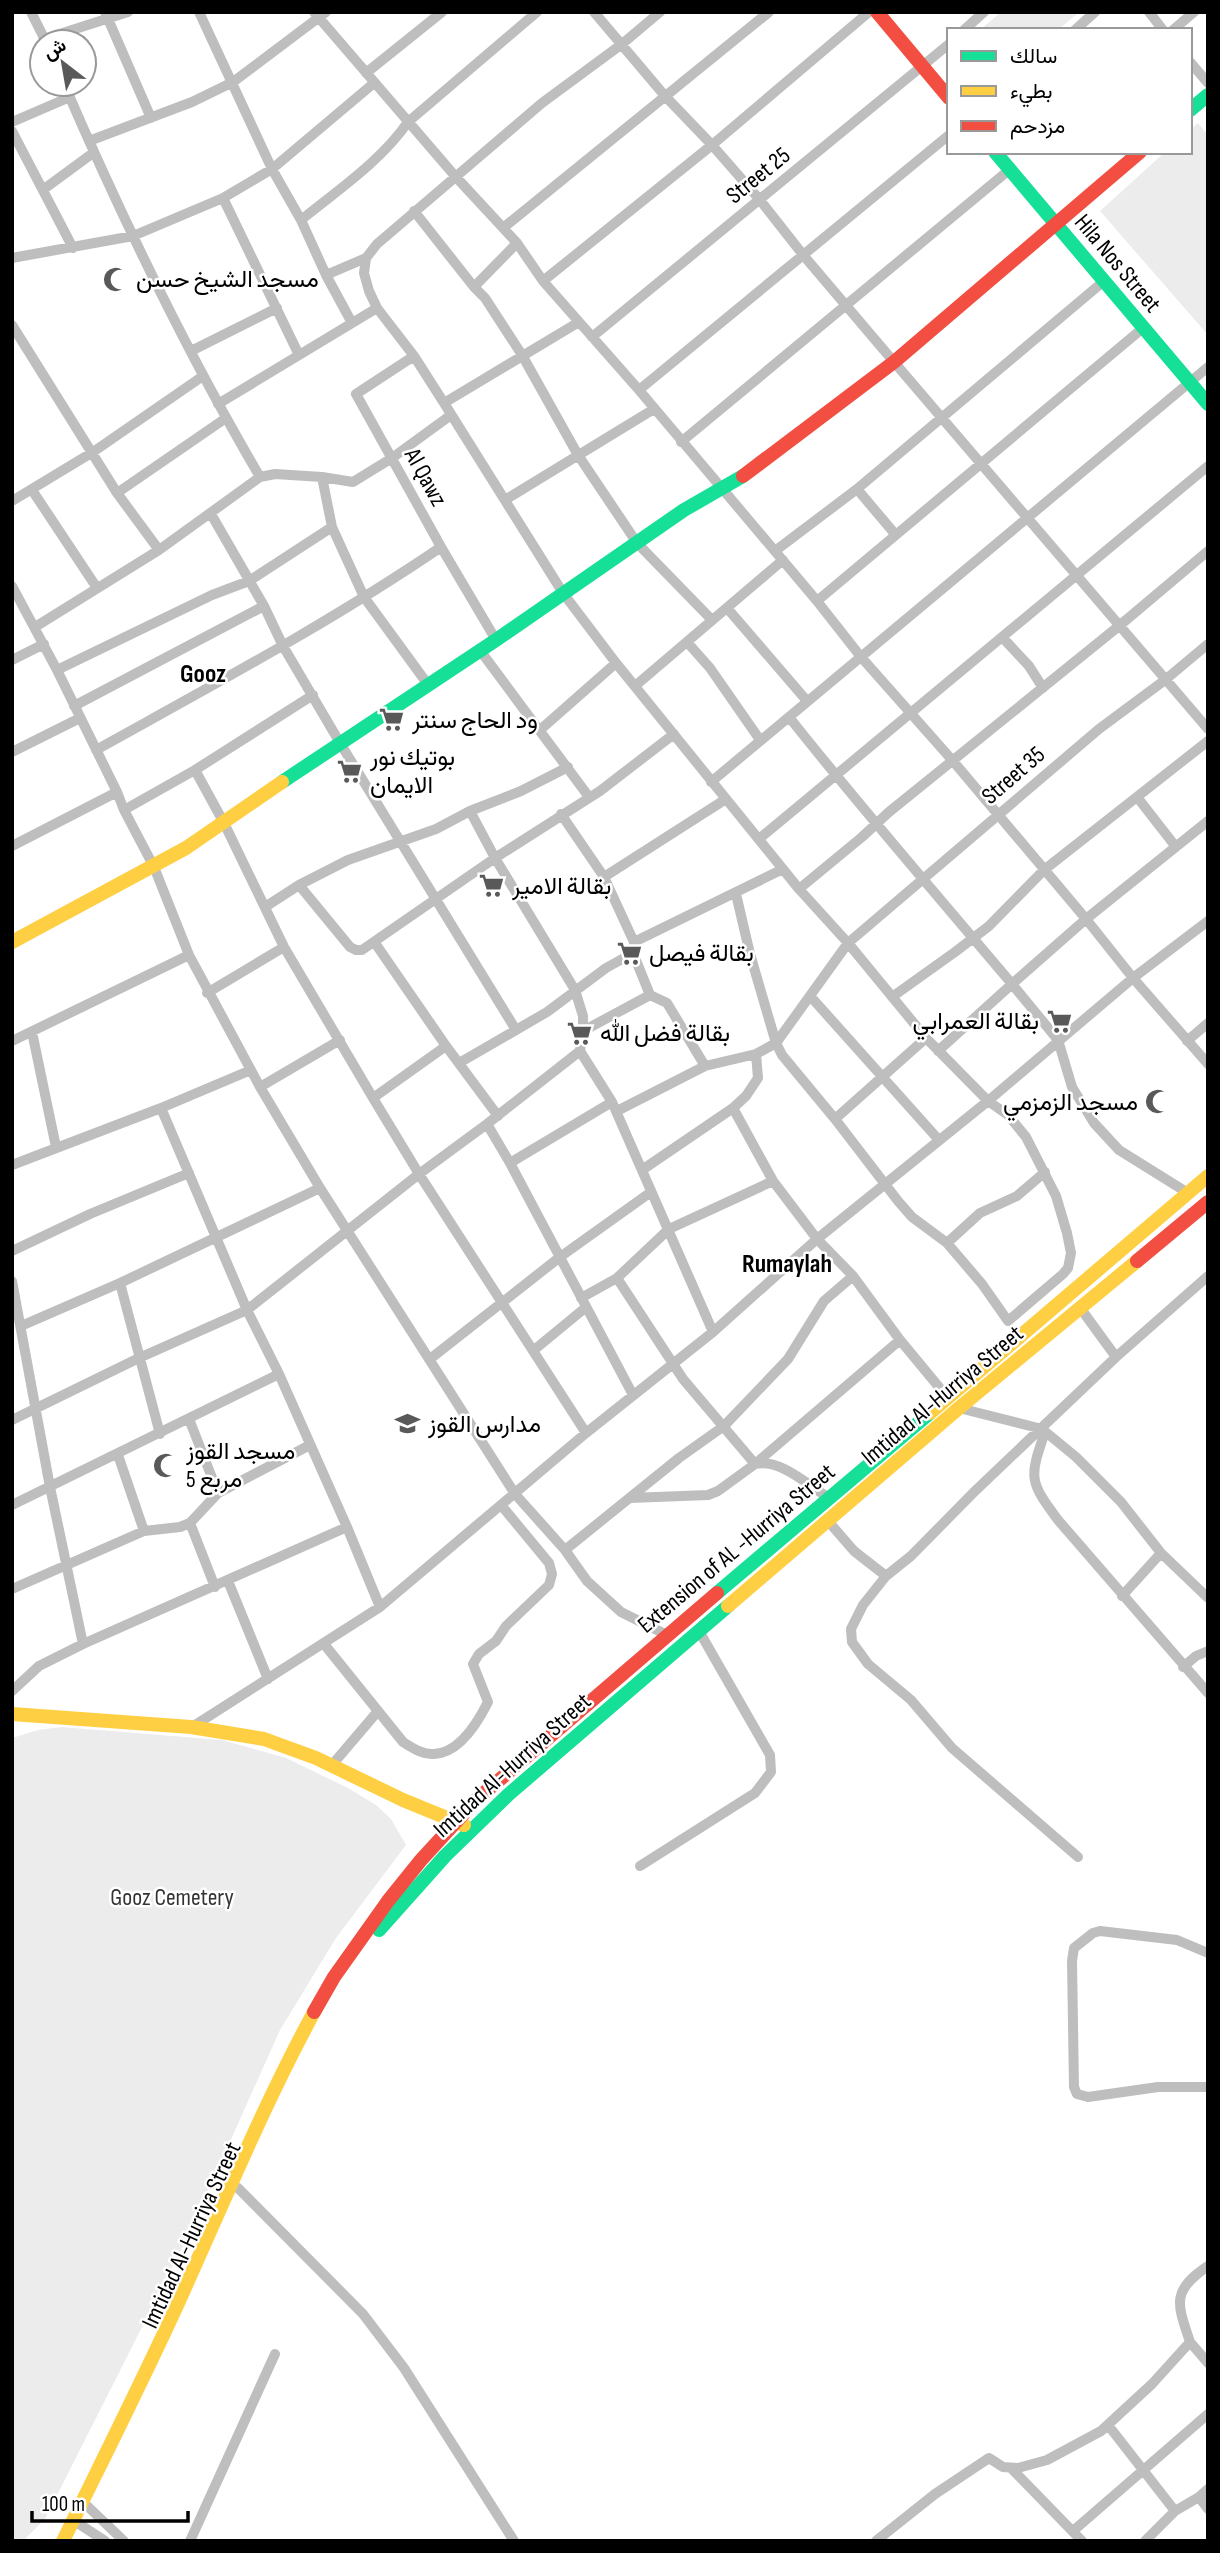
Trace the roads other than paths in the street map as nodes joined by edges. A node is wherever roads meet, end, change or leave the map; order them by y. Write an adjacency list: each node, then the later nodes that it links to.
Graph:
1 (31, 12): 17 (street)
2 (128, 12): 16 (street)
3 (442, 12): 27 (street)
4 (537, 12): 39 (street)
5 (594, 12): 23 (street)
6 (660, 12): 23 (street)
7 (769, 12): 32 (street)
8 (869, 12): 43 (street)
9 (877, 12): 26 (main road)
10 (984, 12): 19 (street)
11 (1096, 12): 20 (street)
12 (1149, 12): 21 (street)
13 (1194, 12): 22 (street)
14 (200, 13): 28 (street)
15 (320, 14): 27 (street); 28 (street)
16 (106, 15): 18 (street); 37 (street)
17 (39, 28)
18 (76, 28)
19 (966, 28)
20 (1076, 28)
21 (1161, 28)
22 (1176, 28)
23 (622, 44): 32 (street); 49 (street)
24 (947, 46): 26 (street, Street 25)
25 (1192, 64): 30 (street)
26 (924, 67): 33 (main road); 52 (street, Street 25)
27 (366, 73): 29 (street)
28 (233, 82): 37 (street); 47 (street)
29 (374, 83): 39 (street); 47 (street)
30 (1208, 83)
31 (1208, 95): 36 (main road)
32 (665, 96): 43 (street); 56 (street)
33 (947, 96)
34 (67, 98): 38 (street)
35 (69, 98): 42 (street)
36 (1192, 108)
37 (151, 118): 42 (street)
38 (12, 122)
39 (408, 122): 49 (street); 54 (street)
40 (12, 131): 50 (street)
41 (947, 137): 60 (street)
42 (89, 141): 44 (street)
43 (712, 145): 52 (street); 64 (street)
44 (93, 153): 50 (street); 57 (street)
45 (997, 154): 48 (main road, Hila Nos Street)
46 (1138, 154): 55 (main road)
47 (272, 169): 51 (street); 54 (street)
48 (1009, 170): 55 (main road, Hila Nos Street); 67 (street)
49 (455, 176): 53 (street); 56 (street)
50 (44, 189): 59 (street)
51 (223, 198): 57 (street); 68 (street)
52 (761, 200): 60 (street); 74 (street, Street 25)
53 (414, 211): 62 (street); 66 (street)
54 (301, 220): 63 (street)
55 (1055, 224): 65 (main road, Hila Nos Street); 79 (main road)
56 (503, 228): 58 (street)
57 (133, 236): 59 (street); 75 (street)
58 (517, 243): 64 (street); 66 (street)
59 (73, 248): 61 (street)
60 (804, 256): 67 (street); 83 (street)
61 (12, 258)
62 (366, 258): 63 (street); 69 (street)
63 (326, 275): 71 (street)
64 (543, 281): 70 (street)
65 (1104, 281): 72 (main road, Hila Nos Street); 89 (street)
66 (474, 288): 77 (street)
67 (846, 305): 79 (street); 91 (street)
68 (277, 308): 75 (street); 76 (street)
69 (377, 308): 71 (street); 78 (street)
70 (579, 322): 74 (street); 77 (street)
71 (352, 323): 76 (street)
72 (1143, 328): 82 (main road, Hila Nos Street); 95 (street)
73 (13, 329): 92 (street)
74 (592, 337): 83 (street)
75 (191, 351): 81 (street)
76 (299, 355): 85 (street)
77 (523, 355): 84 (street); 93 (street)
78 (414, 356): 84 (street); 94 (street, Al Qawz)
79 (894, 362): 89 (street); 99 (main road)
80 (1208, 367): 82 (street)
81 (203, 376): 85 (street); 92 (street)
82 (1190, 382): 86 (main road, Hila Nos Street); 106 (street)
83 (639, 390): 87 (street)
84 (444, 403): 88 (street)
85 (218, 404): 90 (street)
86 (1208, 404)
87 (654, 409): 91 (street); 93 (street)
88 (451, 415): 94 (street); 103 (street)
89 (941, 417): 95 (street); 100 (street)
90 (226, 418): 97 (street); 102 (street)
91 (681, 442): 99 (street)
92 (93, 452): 101 (street); 102 (street)
93 (578, 455): 103 (street); 109 (street)
94 (392, 458): 98 (street); 110 (street, Al Qawz)
95 (982, 465): 106 (street); 108 (street)
96 (1208, 466): 115 (street)
97 (260, 477): 98 (street); 105 (street)
98 (322, 477): 107 (street)
99 (721, 489): 109 (main road); 112 (street)
100 (857, 489): 108 (street); 112 (street)
101 (32, 490): 104 (street); 118 (street)
102 (117, 494): 111 (street)
103 (505, 500): 119 (street)
104 (12, 501)
105 (211, 514): 111 (street); 116 (street)
106 (1028, 517): 115 (street); 134 (street)
107 (332, 527): 116 (street); 120 (street)
108 (895, 534): 121 (street)
109 (637, 543): 119 (main road); 124 (street)
110 (441, 547): 120 (street); 128 (street, Al Qawz)
111 (159, 550): 118 (street)
112 (775, 551): 114 (street)
113 (1208, 551): 125 (street)
114 (783, 560): 121 (street); 123 (street)
115 (1077, 576): 125 (street); 127 (street)
116 (249, 581): 122 (street); 137 (street)
117 (12, 586): 126 (street)
118 (97, 588): 126 (street)
119 (563, 593): 128 (main road); 136 (street)
120 (364, 597): 132 (street); 139 (street)
121 (817, 601): 134 (street)
122 (264, 606): 132 (street); 144 (street)
123 (727, 608): 124 (street); 143 (street)
124 (712, 620): 129 (street)
125 (1119, 626): 138 (street); 141 (street)
126 (35, 627): 130 (street)
127 (1002, 637): 141 (street); 145 (street)
128 (496, 640): 133 (main road)
129 (687, 642): 140 (street); 151 (street)
130 (44, 644): 135 (street); 137 (street)
131 (1208, 644): 138 (street, Street 35)
132 (283, 646): 142 (street); 154 (street)
133 (480, 649): 139 (main road); 149 (street)
134 (861, 657): 143 (street); 145 (street)
135 (12, 660)
136 (616, 663): 140 (street); 149 (street)
137 (57, 670): 144 (street)
138 (1166, 680): 148 (street); 168 (street, Street 35)
139 (429, 686): 153 (main road)
140 (635, 686): 150 (street)
141 (1043, 688): 156 (street)
142 (313, 695): 153 (street); 158 (street)
143 (807, 701): 146 (street)
144 (74, 706): 147 (street)
145 (910, 712): 156 (street); 159 (street)
146 (789, 717): 151 (street); 159 (street)
147 (80, 718): 154 (street); 155 (street)
148 (1208, 729)
149 (540, 730): 157 (street)
150 (674, 734): 160 (street); 162 (street)
151 (760, 740): 160 (street)
152 (1208, 741): 163 (street)
153 (340, 743): 170 (main road); 173 (street)
154 (96, 750): 161 (street)
155 (12, 752)
156 (953, 761): 168 (street); 171 (street)
157 (568, 767): 162 (street); 166 (street)
158 (195, 770): 165 (street); 170 (street)
159 (836, 776): 171 (street); 172 (street)
160 (711, 782): 164 (street)
161 (117, 792): 165 (street); 174 (street)
162 (589, 797): 167 (street)
163 (1137, 797): 175 (street); 179 (street)
164 (726, 799): 172 (street); 180 (street)
165 (124, 810): 177 (street)
166 (470, 811): 173 (street); 176 (street)
167 (561, 814): 176 (street); 180 (street)
168 (998, 815): 179 (street); 181 (street, Street 35)
169 (1208, 821): 175 (street)
170 (224, 823): 177 (main road); 186 (street)
171 (875, 824): 181 (street); 183 (street)
172 (759, 839): 178 (street)
173 (399, 841): 182 (street); 185 (street)
174 (12, 846)
175 (1176, 847): 187 (street)
176 (495, 858): 185 (street); 199 (street)
177 (154, 867): 190 (main road); 196 (street)
178 (783, 869): 183 (street); 184 (street)
179 (1044, 870): 187 (street); 189 (street)
180 (604, 877): 191 (street)
181 (925, 878): 189 (street); 193 (street, Street 35)
182 (299, 885): 186 (street); 192 (street)
183 (799, 889): 193 (street)
184 (736, 894): 191 (street); 213 (street)
185 (435, 901): 192 (street); 205 (street)
186 (265, 907): 194 (street)
187 (1087, 919): 197 (street); 198 (street)
188 (1208, 921): 197 (street)
189 (973, 937): 198 (street); 203 (street)
190 (12, 942)
191 (634, 942): 195 (street)
192 (375, 943): 214 (street)
193 (848, 943): 202 (street, Street 35); 203 (street)
194 (284, 947): 200 (street); 209 (street)
195 (633, 953): 199 (street); 201 (street)
196 (189, 955): 200 (street); 207 (street)
197 (1133, 978): 210 (street); 212 (street)
198 (1012, 984): 210 (street); 216 (street)
199 (575, 990): 205 (street); 206 (street)
200 (207, 993): 221 (street)
201 (650, 995): 206 (street); 220 (street)
202 (811, 997): 213 (street, Street 35); 222 (street)
203 (892, 997): 208 (street)
204 (1208, 1023): 212 (street)
205 (516, 1030): 218 (street)
206 (583, 1031): 215 (street)
207 (32, 1032): 211 (street); 233 (street)
208 (926, 1038): 216 (street); 222 (street)
209 (340, 1040): 223 (street); 224 (street)
210 (1058, 1040): 225 (street); 245 (street)
211 (12, 1041)
212 (1187, 1041): 219 (street)
213 (776, 1043): 217 (street); 230 (street)
214 (446, 1046): 218 (street); 224 (street)
215 (580, 1051): 226 (street); 229 (street)
216 (938, 1051): 225 (street)
217 (756, 1054): 220 (street); 228 (street)
218 (459, 1063): 229 (street)
219 (1208, 1064)
220 (705, 1066): 226 (street)
221 (251, 1070): 223 (street); 227 (street)
222 (881, 1077): 230 (street); 232 (street)
223 (260, 1087): 243 (street)
224 (373, 1098): 239 (street)
225 (988, 1101): 232 (street); 237 (street)
226 (615, 1106): 234 (street); 236 (street)
227 (161, 1108): 233 (street); 238 (street)
228 (733, 1108): 236 (street); 241 (street)
229 (498, 1116): 231 (street)
230 (835, 1119): 242 (street)
231 (487, 1124): 234 (street); 239 (street)
232 (939, 1139): 242 (street)
233 (56, 1147): 235 (street)
234 (510, 1163): 253 (street)
235 (12, 1165)
236 (642, 1170): 244 (street)
237 (1045, 1172): 251 (street); 260 (street)
238 (189, 1173): 249 (street); 252 (street)
239 (419, 1174): 248 (street); 262 (street)
240 (1208, 1177): 245 (main road, Extension of AL -Hurriya Street)
241 (773, 1181): 247 (street); 250 (street)
242 (885, 1183): 250 (street); 251 (street)
243 (320, 1188): 248 (street); 249 (street)
244 (651, 1192): 247 (street); 253 (street)
245 (1188, 1193): 257 (main road, Extension of AL -Hurriya Street)
246 (1208, 1202): 261 (main road, Imtidad Al-Hurriya Street)
247 (669, 1229): 256 (street); 269 (street)
248 (348, 1230): 266 (street); 275 (street)
249 (217, 1238): 259 (street); 266 (street)
250 (817, 1239): 254 (street); 269 (street)
251 (947, 1243): 267 (street)
252 (12, 1251)
253 (560, 1257): 262 (street); 263 (street)
254 (852, 1276): 271 (street); 284 (street)
255 (1208, 1276): 273 (street)
256 (617, 1278): 263 (street); 276 (street)
257 (1089, 1279): 261 (main road); 264 (main road, Extension of AL -Hurriya Street)
258 (12, 1281): 268 (street)
259 (120, 1283): 268 (street); 274 (street)
260 (1049, 1288): 264 (street); 267 (street)
261 (1101, 1292): 265 (main road, Imtidad Al-Hurriya Street)
262 (504, 1303): 272 (street); 275 (street)
263 (583, 1303): 272 (street); 278 (street)
264 (1056, 1306): 270 (main road, Extension of AL -Hurriya Street)
265 (1081, 1309): 273 (street); 280 (main road, Imtidad Al-Hurriya Street)
266 (247, 1310): 274 (street); 277 (street)
267 (1008, 1321): 270 (street)
268 (21, 1326): 281 (street)
269 (713, 1332): 276 (street)
270 (1017, 1339): 279 (main road, Extension of AL -Hurriya Street)
271 (900, 1340): 279 (street); 290 (street)
272 (534, 1350): 286 (street)
273 (1116, 1357): 285 (street)
274 (139, 1358): 281 (street); 287 (street)
275 (430, 1359): 293 (street)
276 (673, 1364): 278 (street); 284 (street)
277 (279, 1374): 282 (street); 288 (street)
278 (633, 1395): 286 (street)
279 (948, 1398): 295 (main road, Extension of AL -Hurriya Street)
280 (959, 1408): 285 (street); 298 (main road, Imtidad Al-Hurriya Street)
281 (35, 1409): 283 (street); 291 (street)
282 (189, 1419): 287 (street); 292 (street)
283 (12, 1420)
284 (724, 1426): 290 (street); 294 (street)
285 (1044, 1431): 303 (street); 305 (street); 309 (street)
286 (586, 1433): 293 (street)
287 (159, 1434): 289 (street)
288 (310, 1445): 292 (street); 300 (street)
289 (118, 1455): 291 (street); 301 (street)
290 (755, 1464): 294 (street); 295 (street)
291 (50, 1487): 296 (street); 304 (street)
292 (218, 1493): 299 (street)
293 (515, 1494): 297 (street); 302 (street)
294 (629, 1498): 302 (street)
295 (829, 1498): 313 (main road, Extension of AL -Hurriya Street)
296 (12, 1505)
297 (501, 1505): 311 (street); 321 (street)
298 (828, 1521): 305 (street); 312 (main road, Imtidad Al-Hurriya Street)
299 (190, 1523): 301 (street); 307 (street)
300 (348, 1527): 306 (street); 311 (street)
301 (144, 1531): 304 (street)
302 (565, 1550): 313 (street)
303 (1161, 1553): 309 (street); 310 (street)
304 (66, 1564): 308 (street); 314 (street)
305 (886, 1576): 327 (street)
306 (228, 1581): 307 (street); 318 (street)
307 (215, 1587): 314 (street)
308 (12, 1589)
309 (1122, 1596): 317 (street)
310 (1208, 1598)
311 (380, 1607): 315 (street)
312 (699, 1631): 326 (main road, Imtidad Al-Hurriya Street); 328 (street)
313 (667, 1635): 325 (main road, Extension of AL -Hurriya Street)
314 (83, 1644): 319 (street)
315 (324, 1644): 318 (street); 321 (street)
316 (1208, 1651): 317 (street)
317 (1183, 1667): 320 (street)
318 (268, 1679): 323 (street)
319 (12, 1691)
320 (1208, 1693)
321 (378, 1711): 324 (street)
322 (12, 1714): 323 (main road)
323 (191, 1727): 324 (main road)
324 (332, 1765): 325 (main road)
325 (456, 1820): 326 (main road); 342 (main road, Extension of AL -Hurriya Street)
326 (471, 1830): 331 (main road, Imtidad Al-Hurriya Street)
327 (1078, 1857)
328 (640, 1866)
329 (1208, 1953): 330 (street)
330 (1208, 2087)
331 (238, 2188): 342 (main road, Imtidad Al-Hurriya Street); 353 (street)
332 (1208, 2266): 333 (street)
333 (1190, 2342): 335 (street); 337 (street)
334 (275, 2354): 352 (street)
335 (1208, 2363)
336 (1208, 2414): 339 (street)
337 (1108, 2426): 338 (street); 339 (street)
338 (1011, 2468): 346 (street); 347 (street)
339 (1142, 2469): 344 (street); 346 (street)
340 (1208, 2489): 341 (street)
341 (1199, 2497): 343 (street); 344 (street)
342 (85, 2504): 345 (main road); 351 (street)
343 (1208, 2509)
344 (1175, 2511): 356 (street)
345 (77, 2522): 348 (main road); 349 (main road); 350 (street)
346 (1073, 2531): 355 (street)
347 (887, 2537): 354 (street)
348 (63, 2541)
349 (72, 2541)
350 (105, 2541)
351 (124, 2541)
352 (190, 2541)
353 (514, 2541)
354 (876, 2541)
355 (1082, 2541)
356 (1145, 2541)

